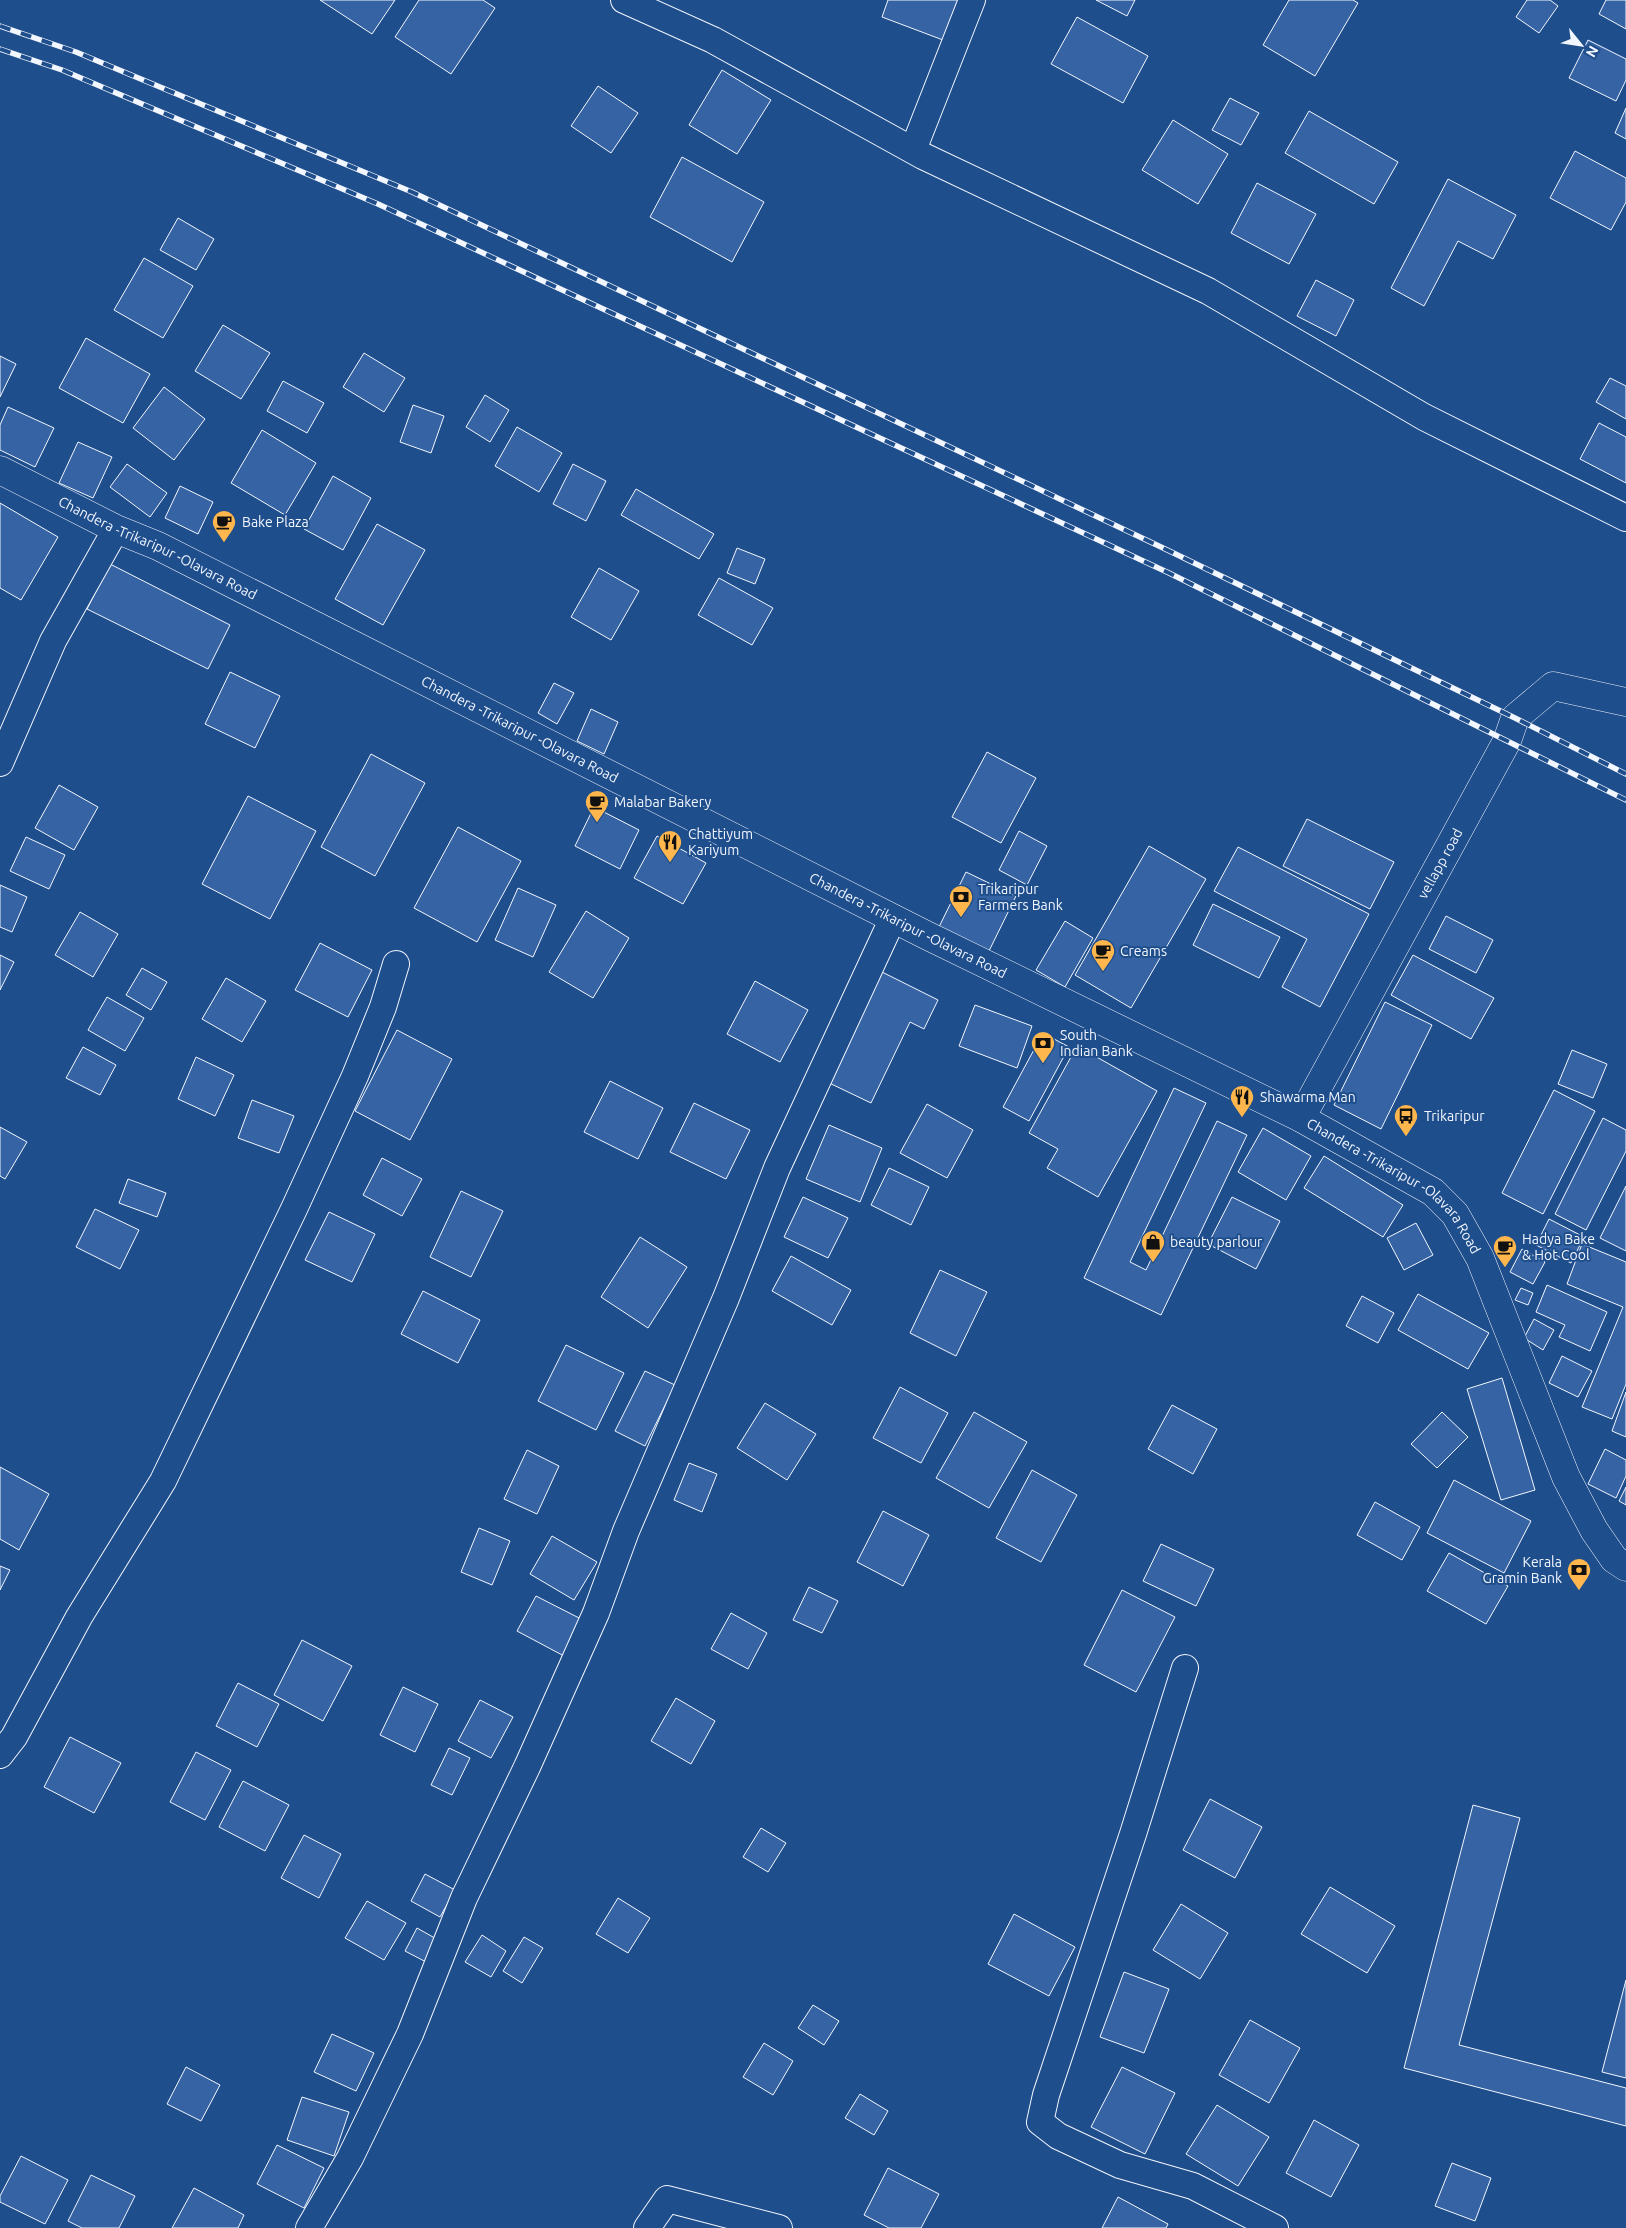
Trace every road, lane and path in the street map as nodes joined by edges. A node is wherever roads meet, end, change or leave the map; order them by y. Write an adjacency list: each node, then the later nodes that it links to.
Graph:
1 (624, 0): 3 (street)
2 (972, 0): 3 (street)
3 (913, 150): 5 (street)
4 (0, 470): 6 (main road, Chandera -Trikaripur -Olavara Road)
5 (1626, 518)
6 (116, 529): 8 (street); 9 (main road, Chandera -Trikaripur -Olavara Road)
7 (1626, 702): 11 (main road, vellapp road)
8 (0, 763)
9 (893, 918): 11 (main road, Chandera -Trikaripur -Olavara Road); 15 (street)
10 (396, 964): 14 (street)
11 (1301, 1118): 12 (main road, Chandera -Trikaripur -Olavara Road)
12 (1626, 1567)
13 (1185, 1668): 18 (street)
14 (0, 1755)
15 (309, 2228)
16 (647, 2228): 17 (street)
17 (780, 2228)
18 (1275, 2228)

